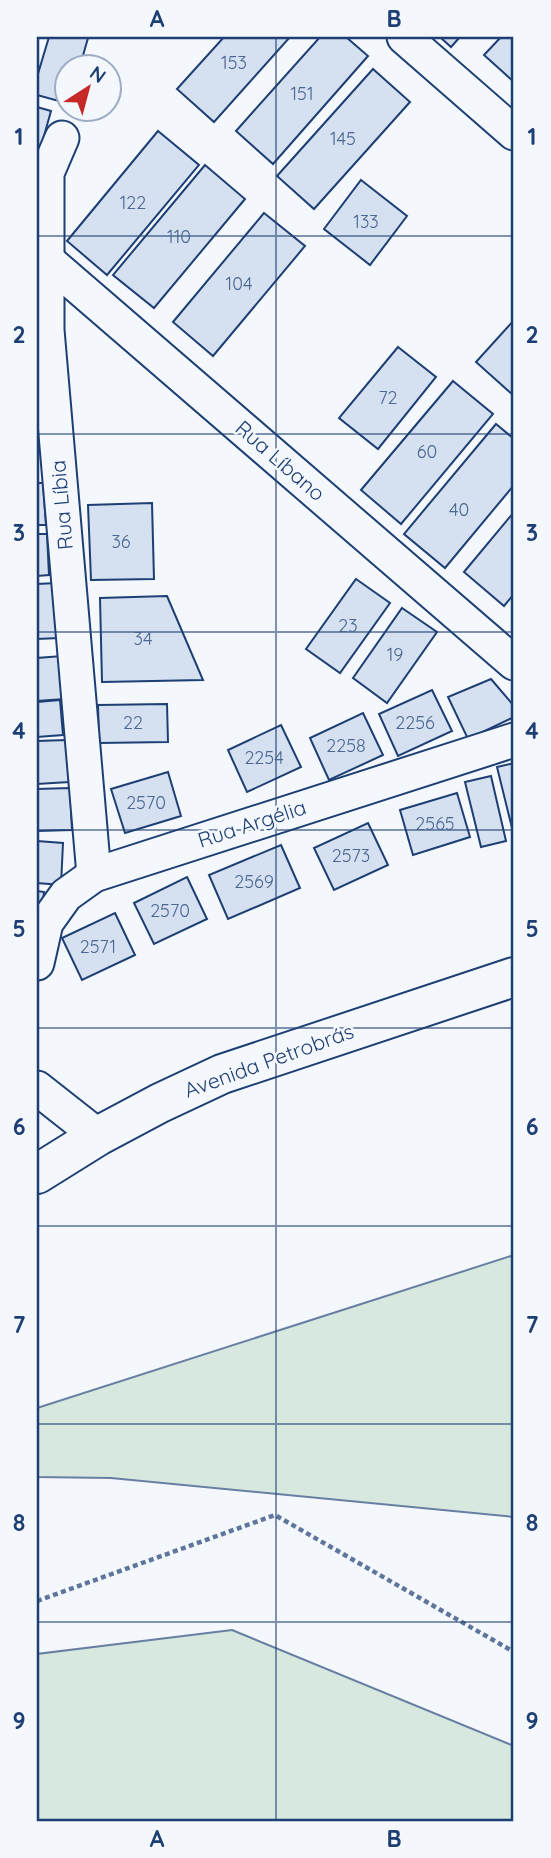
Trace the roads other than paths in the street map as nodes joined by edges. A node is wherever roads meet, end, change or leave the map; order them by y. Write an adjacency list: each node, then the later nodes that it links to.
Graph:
1 (404, 37): 2 (street)
2 (514, 132)
3 (62, 138): 4 (street, Rua Líbia)
4 (46, 259): 5 (street, Rua Líbano); 7 (street, Rua Líbia)
5 (514, 663)
6 (514, 740): 7 (street, Rua Argélia)
7 (94, 875): 8 (street, Rua Argélia)
8 (37, 963)
9 (514, 977): 11 (main road, Avenida Petrobrás)
10 (37, 1088): 11 (street)
11 (98, 1136): 12 (main road, Avenida Petrobrás)
12 (37, 1174)

